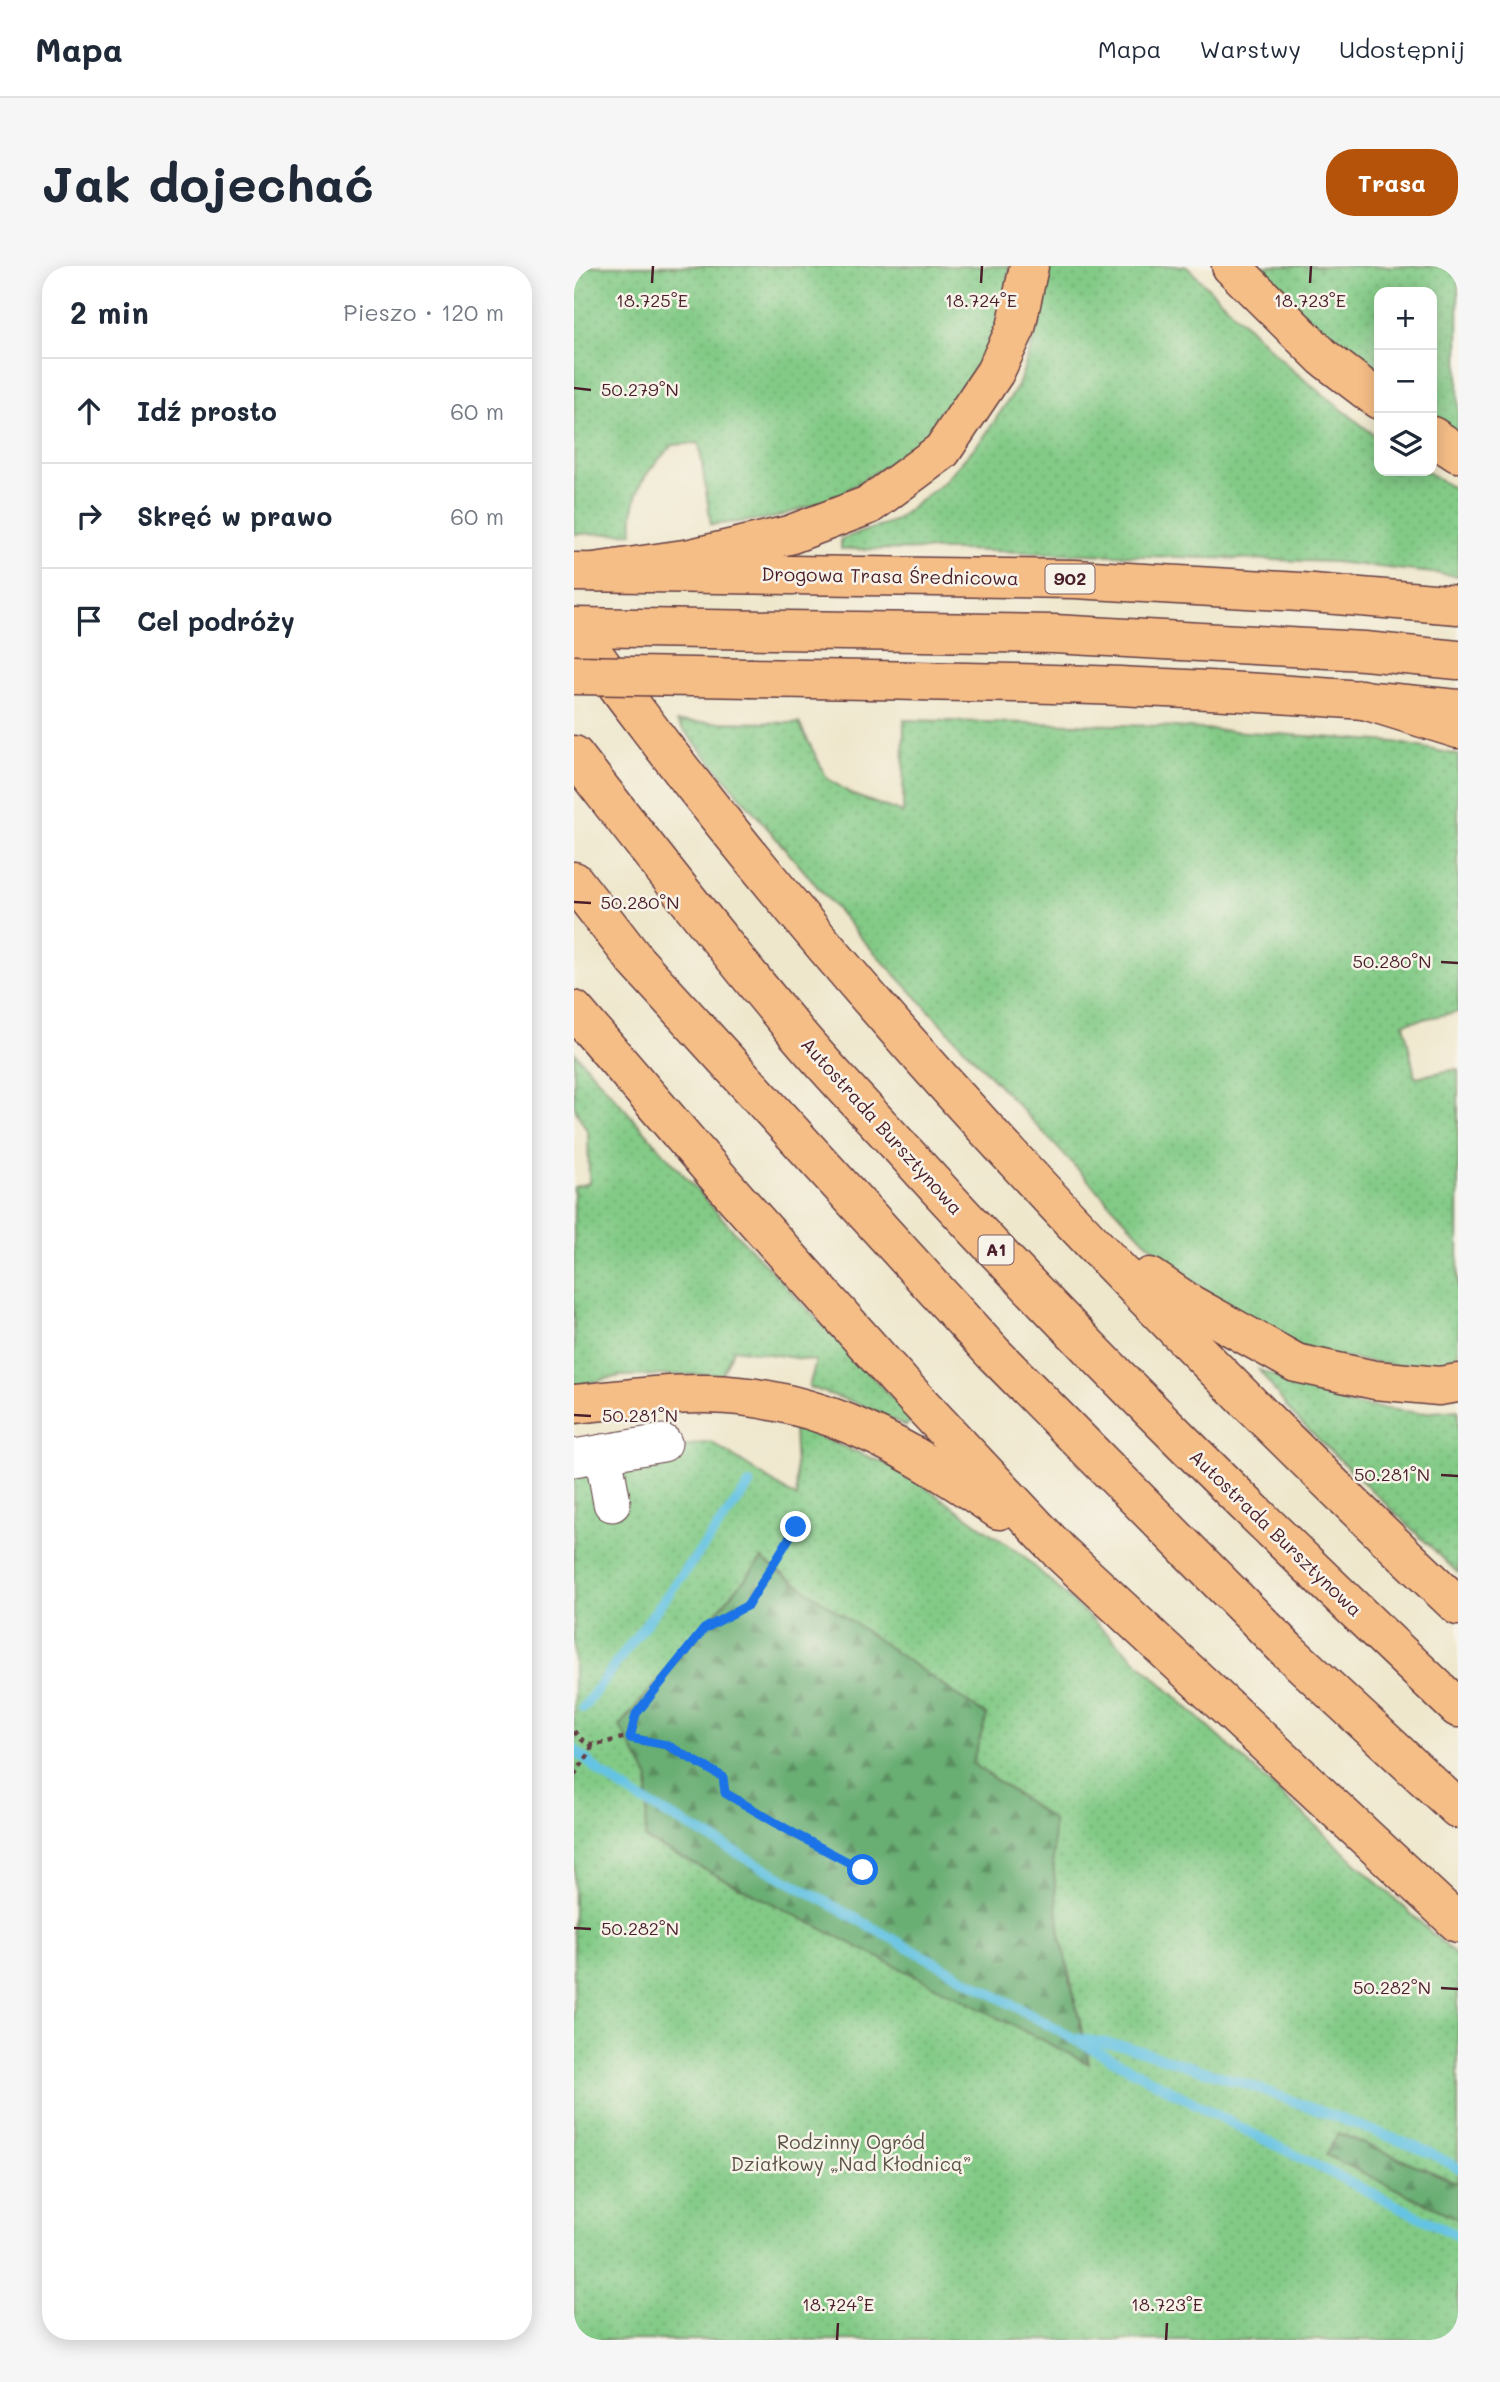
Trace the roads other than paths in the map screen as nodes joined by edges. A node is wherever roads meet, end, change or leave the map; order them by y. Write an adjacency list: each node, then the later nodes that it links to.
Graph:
1 (1029, 266): 6 (main road)
2 (1231, 266): 3 (main road)
3 (1374, 396)
4 (1437, 439): 5 (main road)
5 (1458, 453)
6 (686, 565): 7 (main road); 8 (main road, Drogowa Trasa Średnicowa / 902)
7 (584, 572)
8 (1458, 605)
9 (574, 627): 10 (main road); 18 (main road)
10 (1458, 660)
11 (574, 675): 12 (main road, bridge)
12 (1361, 699): 13 (main road); 14 (main road)
13 (1458, 709)
14 (1458, 729)
15 (574, 755): 26 (main road, Autostrada Bursztynowa / A1)
16 (574, 881): 27 (main road)
17 (574, 1010): 24 (main road)
18 (1073, 1224): 19 (main road); 25 (main road)
19 (1458, 1383)
20 (574, 1404): 24 (main road)
21 (663, 1443): 22 (lane)
22 (588, 1455): 23 (lane)
23 (612, 1503)
24 (1060, 1552): 28 (main road)
25 (1458, 1606)
26 (1458, 1708)
27 (1458, 1809)
28 (1458, 1923)

